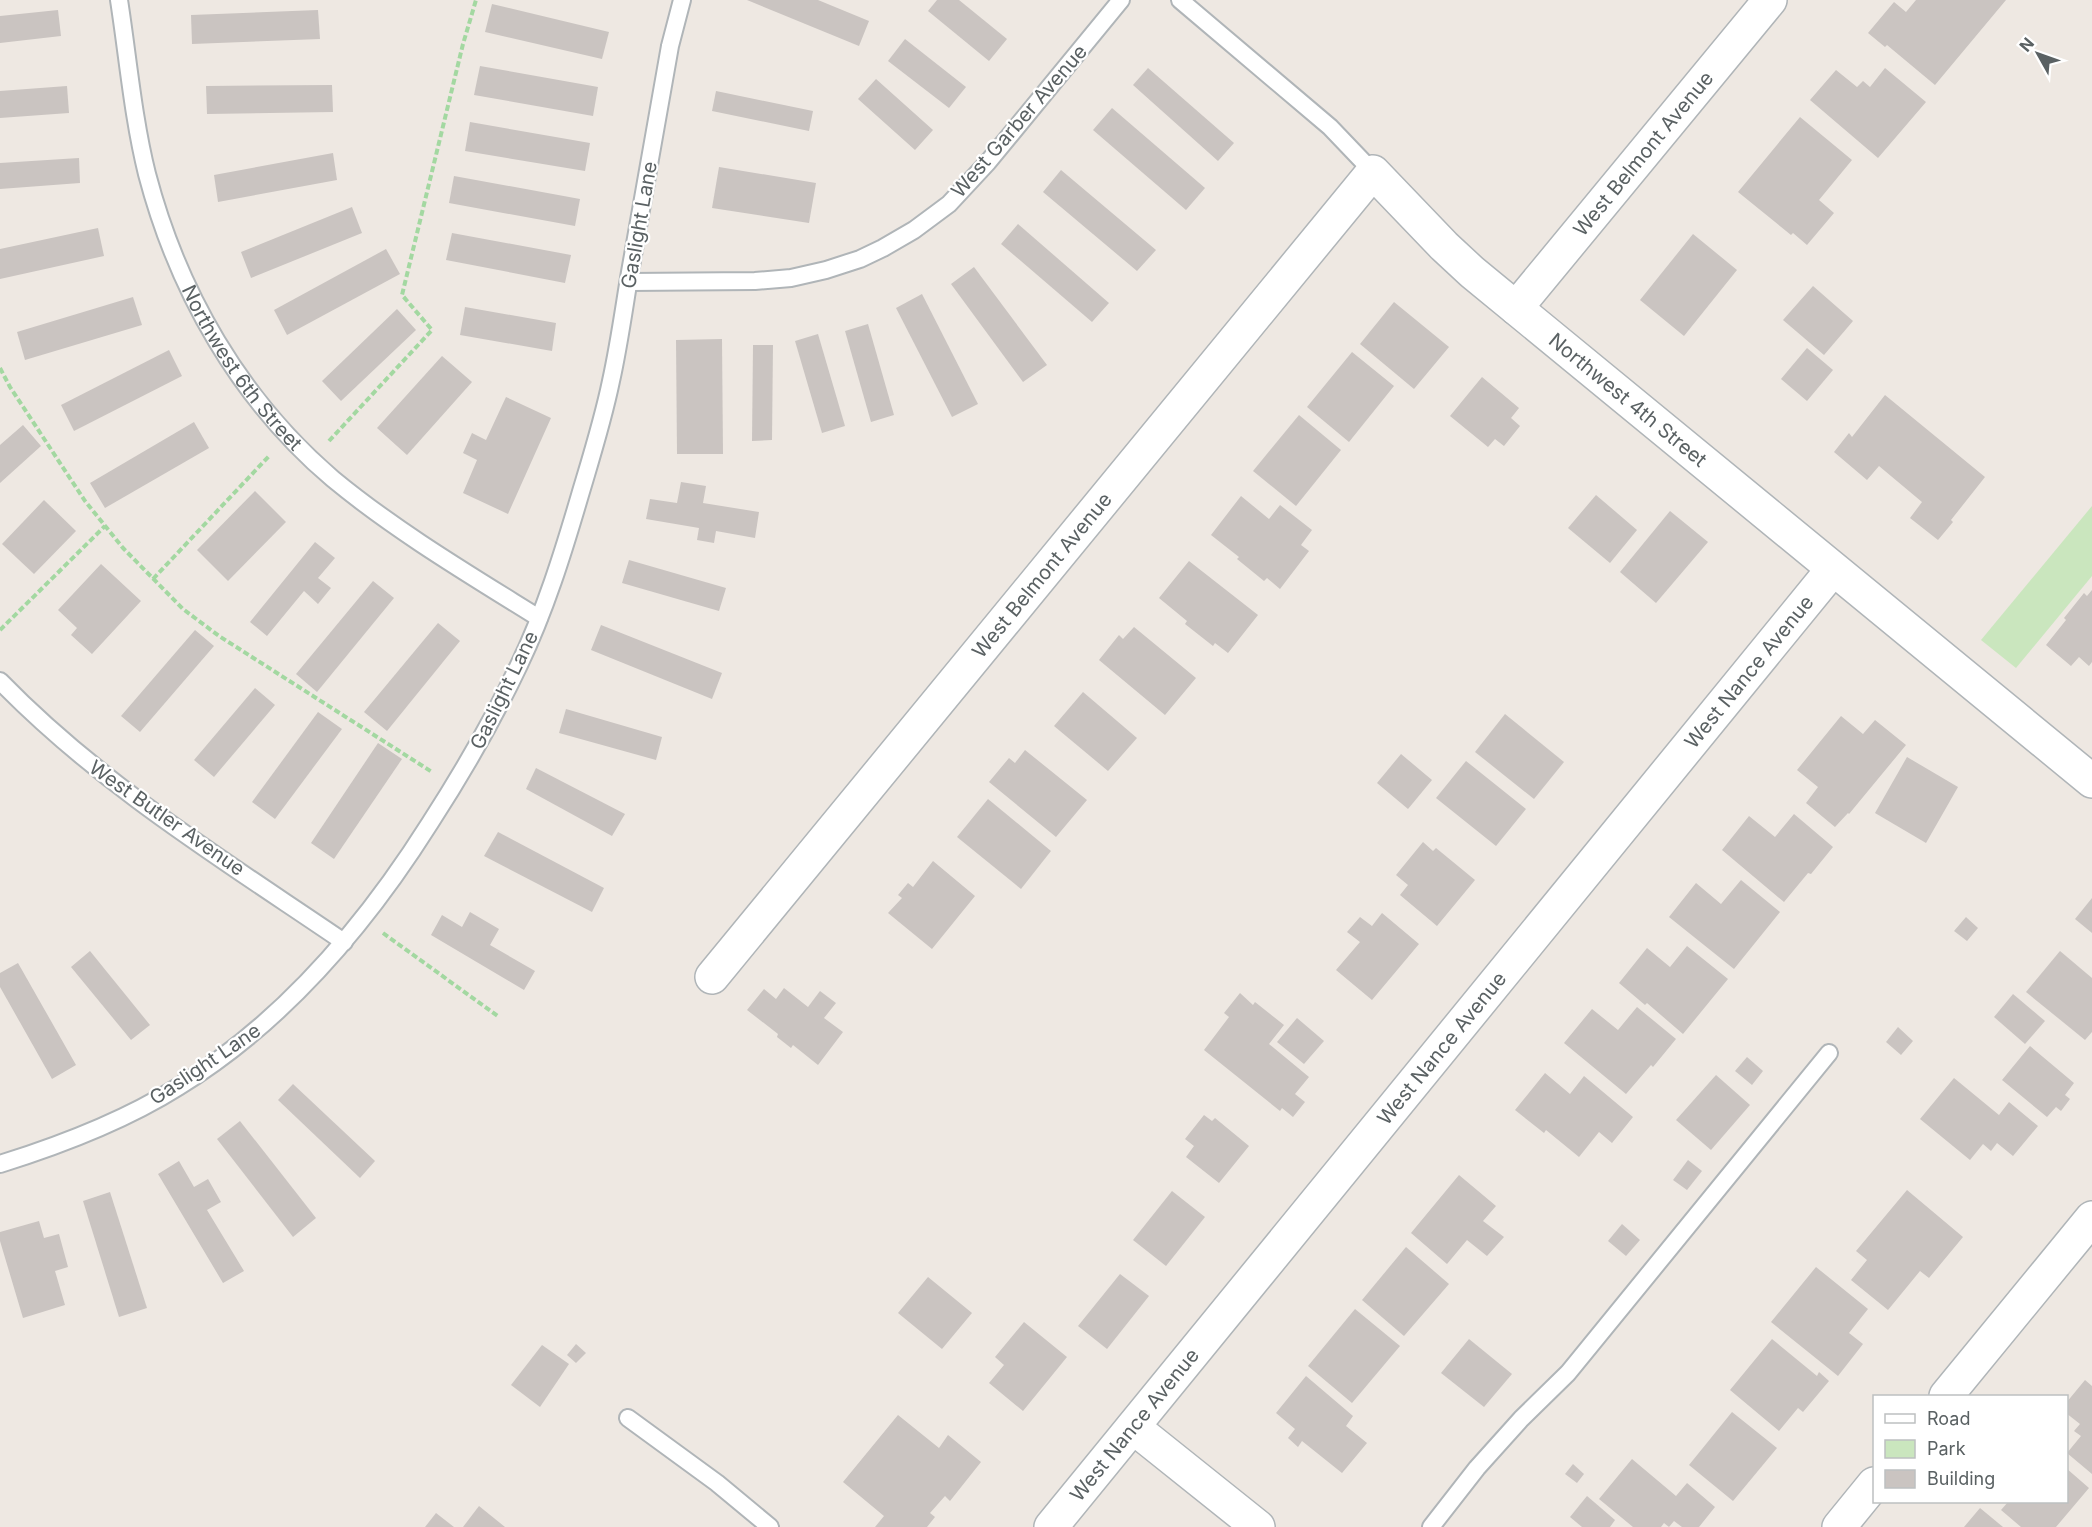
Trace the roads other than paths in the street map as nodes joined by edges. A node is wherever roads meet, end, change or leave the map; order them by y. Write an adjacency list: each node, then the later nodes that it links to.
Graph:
1 (119, 0): 10 (lane, Northwest 6th Street)
2 (682, 0): 7 (lane, Gaslight Lane)
3 (1122, 0): 7 (lane, West Garber Avenue)
4 (1180, 0): 6 (lane, Northwest 4th Street)
5 (1770, 0): 8 (street, West Belmont Avenue)
6 (1373, 172): 8 (street, Northwest 4th Street); 14 (street, West Belmont Avenue)
7 (629, 282): 10 (lane, Gaslight Lane)
8 (1516, 308): 9 (street, Northwest 4th Street)
9 (1833, 569): 12 (street, Northwest 4th Street); 20 (street, West Nance Avenue)
10 (539, 618): 13 (lane, Gaslight Lane)
11 (0, 681): 13 (lane, West Butler Avenue)
12 (2092, 781)
13 (344, 942): 16 (lane, Gaslight Lane)
14 (712, 977)
15 (1829, 1053): 25 (lane)
16 (0, 1164)
17 (2092, 1218): 18 (street)
18 (1947, 1395)
19 (628, 1418): 22 (lane)
20 (1133, 1427): 23 (street, West Nance Avenue); 24 (street)
21 (1873, 1486): 26 (street)
22 (770, 1527)
23 (1051, 1527)
24 (1258, 1527)
25 (1431, 1527)
26 (1839, 1527)

